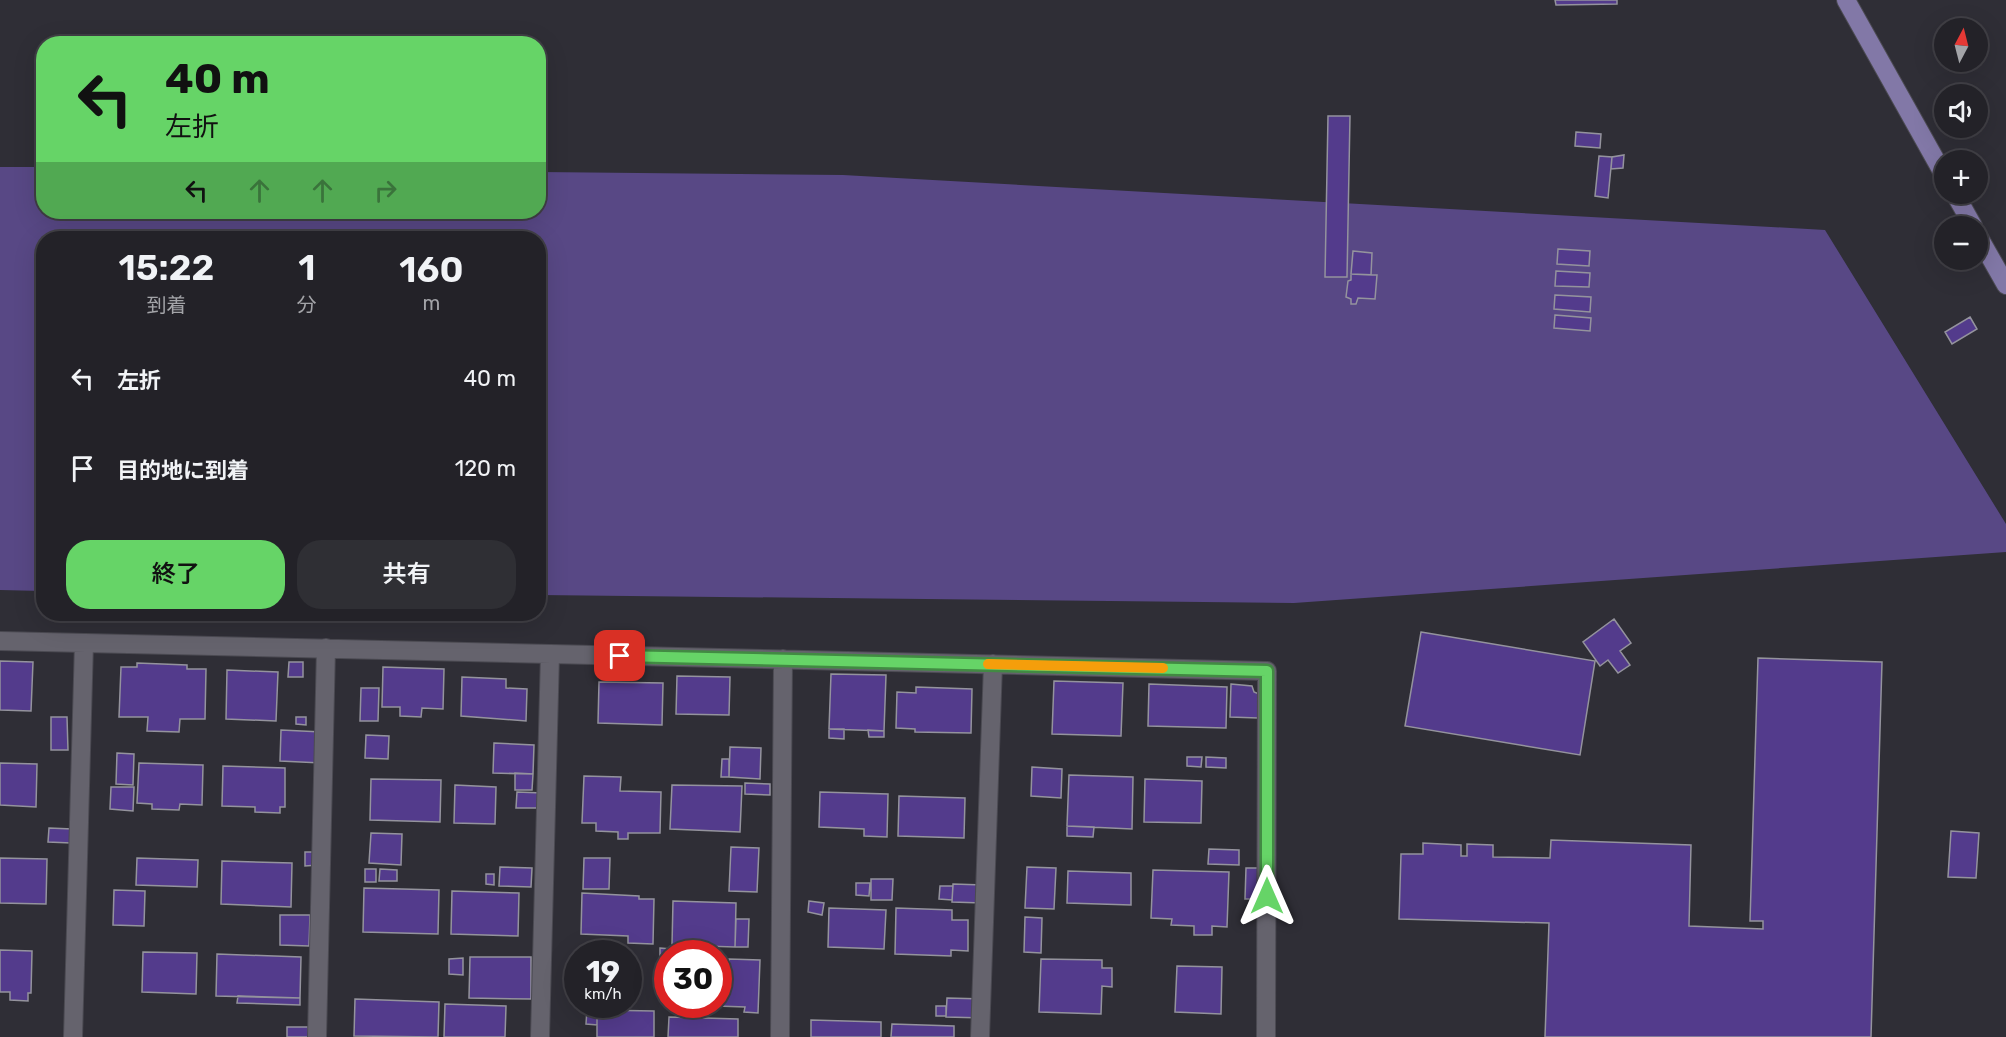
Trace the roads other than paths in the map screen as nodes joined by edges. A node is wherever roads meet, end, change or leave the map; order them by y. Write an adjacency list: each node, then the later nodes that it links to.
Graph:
1 (1846, 0): 2 (main road)
2 (1934, 157)
3 (1988, 253): 4 (main road)
4 (2006, 285)
5 (0, 641): 6 (street)
6 (84, 643): 7 (street); 11 (street)
7 (326, 648): 8 (street); 12 (street)
8 (550, 654): 9 (street); 13 (street)
9 (783, 659): 10 (street); 14 (street)
10 (993, 664): 15 (street); 16 (street)
11 (73, 1037)
12 (317, 1037)
13 (540, 1037)
14 (780, 1037)
15 (980, 1037)
16 (1266, 1037)

